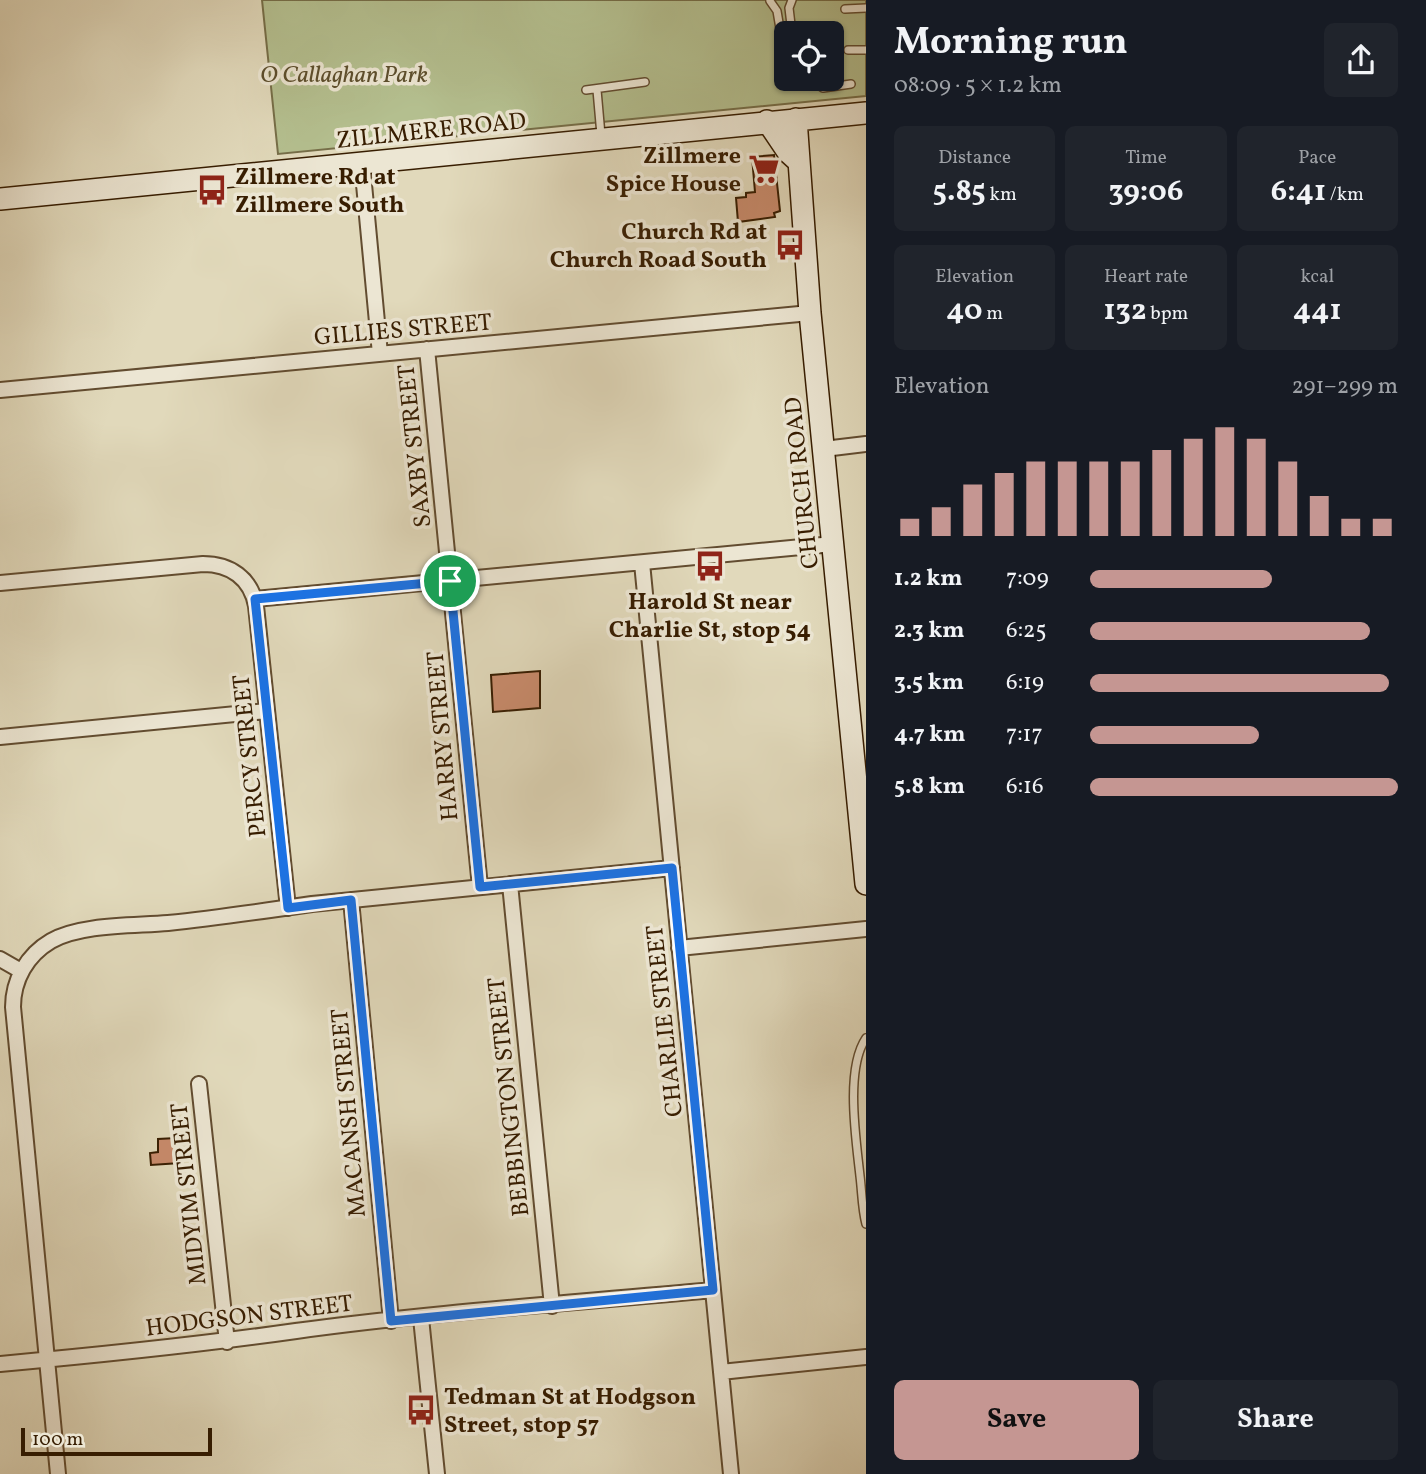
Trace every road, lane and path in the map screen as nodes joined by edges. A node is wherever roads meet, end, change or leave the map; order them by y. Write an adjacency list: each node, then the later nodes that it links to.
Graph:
1 (770, 0): 2 (lane); 5 (lane)
2 (792, 0): 6 (lane)
3 (866, 8): 4 (lane)
4 (845, 9)
5 (779, 21)
6 (791, 21)
7 (848, 50): 8 (lane)
8 (866, 50)
9 (645, 82): 13 (lane)
10 (850, 84): 11 (lane)
11 (844, 85)
12 (586, 90): 13 (lane)
13 (597, 90): 17 (lane)
14 (866, 113): 15 (main road, ZILLMERE ROAD)
15 (796, 119): 16 (main road, ZILLMERE ROAD); 18 (main road, CHURCH ROAD)
16 (767, 121): 17 (main road, ZILLMERE ROAD); 18 (main road)
17 (601, 140): 19 (main road, ZILLMERE ROAD)
18 (799, 162): 21 (main road, CHURCH ROAD)
19 (362, 163): 20 (main road, ZILLMERE ROAD); 23 (street)
20 (0, 199)
21 (810, 313): 22 (street, GILLIES STREET); 26 (main road, CHURCH ROAD)
22 (427, 349): 23 (street, GILLIES STREET); 29 (street, SAXBY STREET)
23 (380, 354): 24 (street, GILLIES STREET)
24 (0, 390)
25 (866, 444): 26 (street)
26 (824, 449): 27 (main road, CHURCH ROAD)
27 (833, 544): 28 (street); 36 (main road, CHURCH ROAD)
28 (642, 563): 29 (street); 34 (street, CHARLIE STREET)
29 (450, 581): 31 (street); 37 (street, HARRY STREET)
30 (0, 583): 31 (street)
31 (255, 599): 32 (street, PERCY STREET)
32 (267, 711): 33 (street); 39 (street, PERCY STREET)
33 (0, 737)
34 (672, 868): 35 (street); 41 (street, CHARLIE STREET)
35 (510, 884): 37 (street); 48 (street, BEBBINGTON STREET)
36 (866, 884)
37 (480, 887): 38 (street)
38 (351, 900): 39 (street); 50 (street, MACANSH STREET)
39 (288, 908): 43 (street)
40 (866, 929): 41 (street)
41 (679, 948): 47 (street, CHARLIE STREET)
42 (0, 959): 43 (street)
43 (21, 971): 53 (street)
44 (866, 1038): 46 (lane)
45 (200, 1084): 51 (street, MIDYIM STREET)
46 (866, 1224)
47 (713, 1290): 48 (street, HODGSON STREET); 55 (street, CHARLIE STREET)
48 (552, 1306): 49 (street, HODGSON STREET)
49 (421, 1318): 50 (street, HODGSON STREET); 57 (street)
50 (391, 1321): 51 (street, HODGSON STREET)
51 (227, 1342): 53 (street, HODGSON STREET)
52 (866, 1357): 55 (street)
53 (46, 1360): 54 (street, HODGSON STREET); 56 (street)
54 (0, 1364)
55 (721, 1372): 58 (street, CHARLIE STREET)
56 (58, 1474)
57 (437, 1474)
58 (731, 1474)

